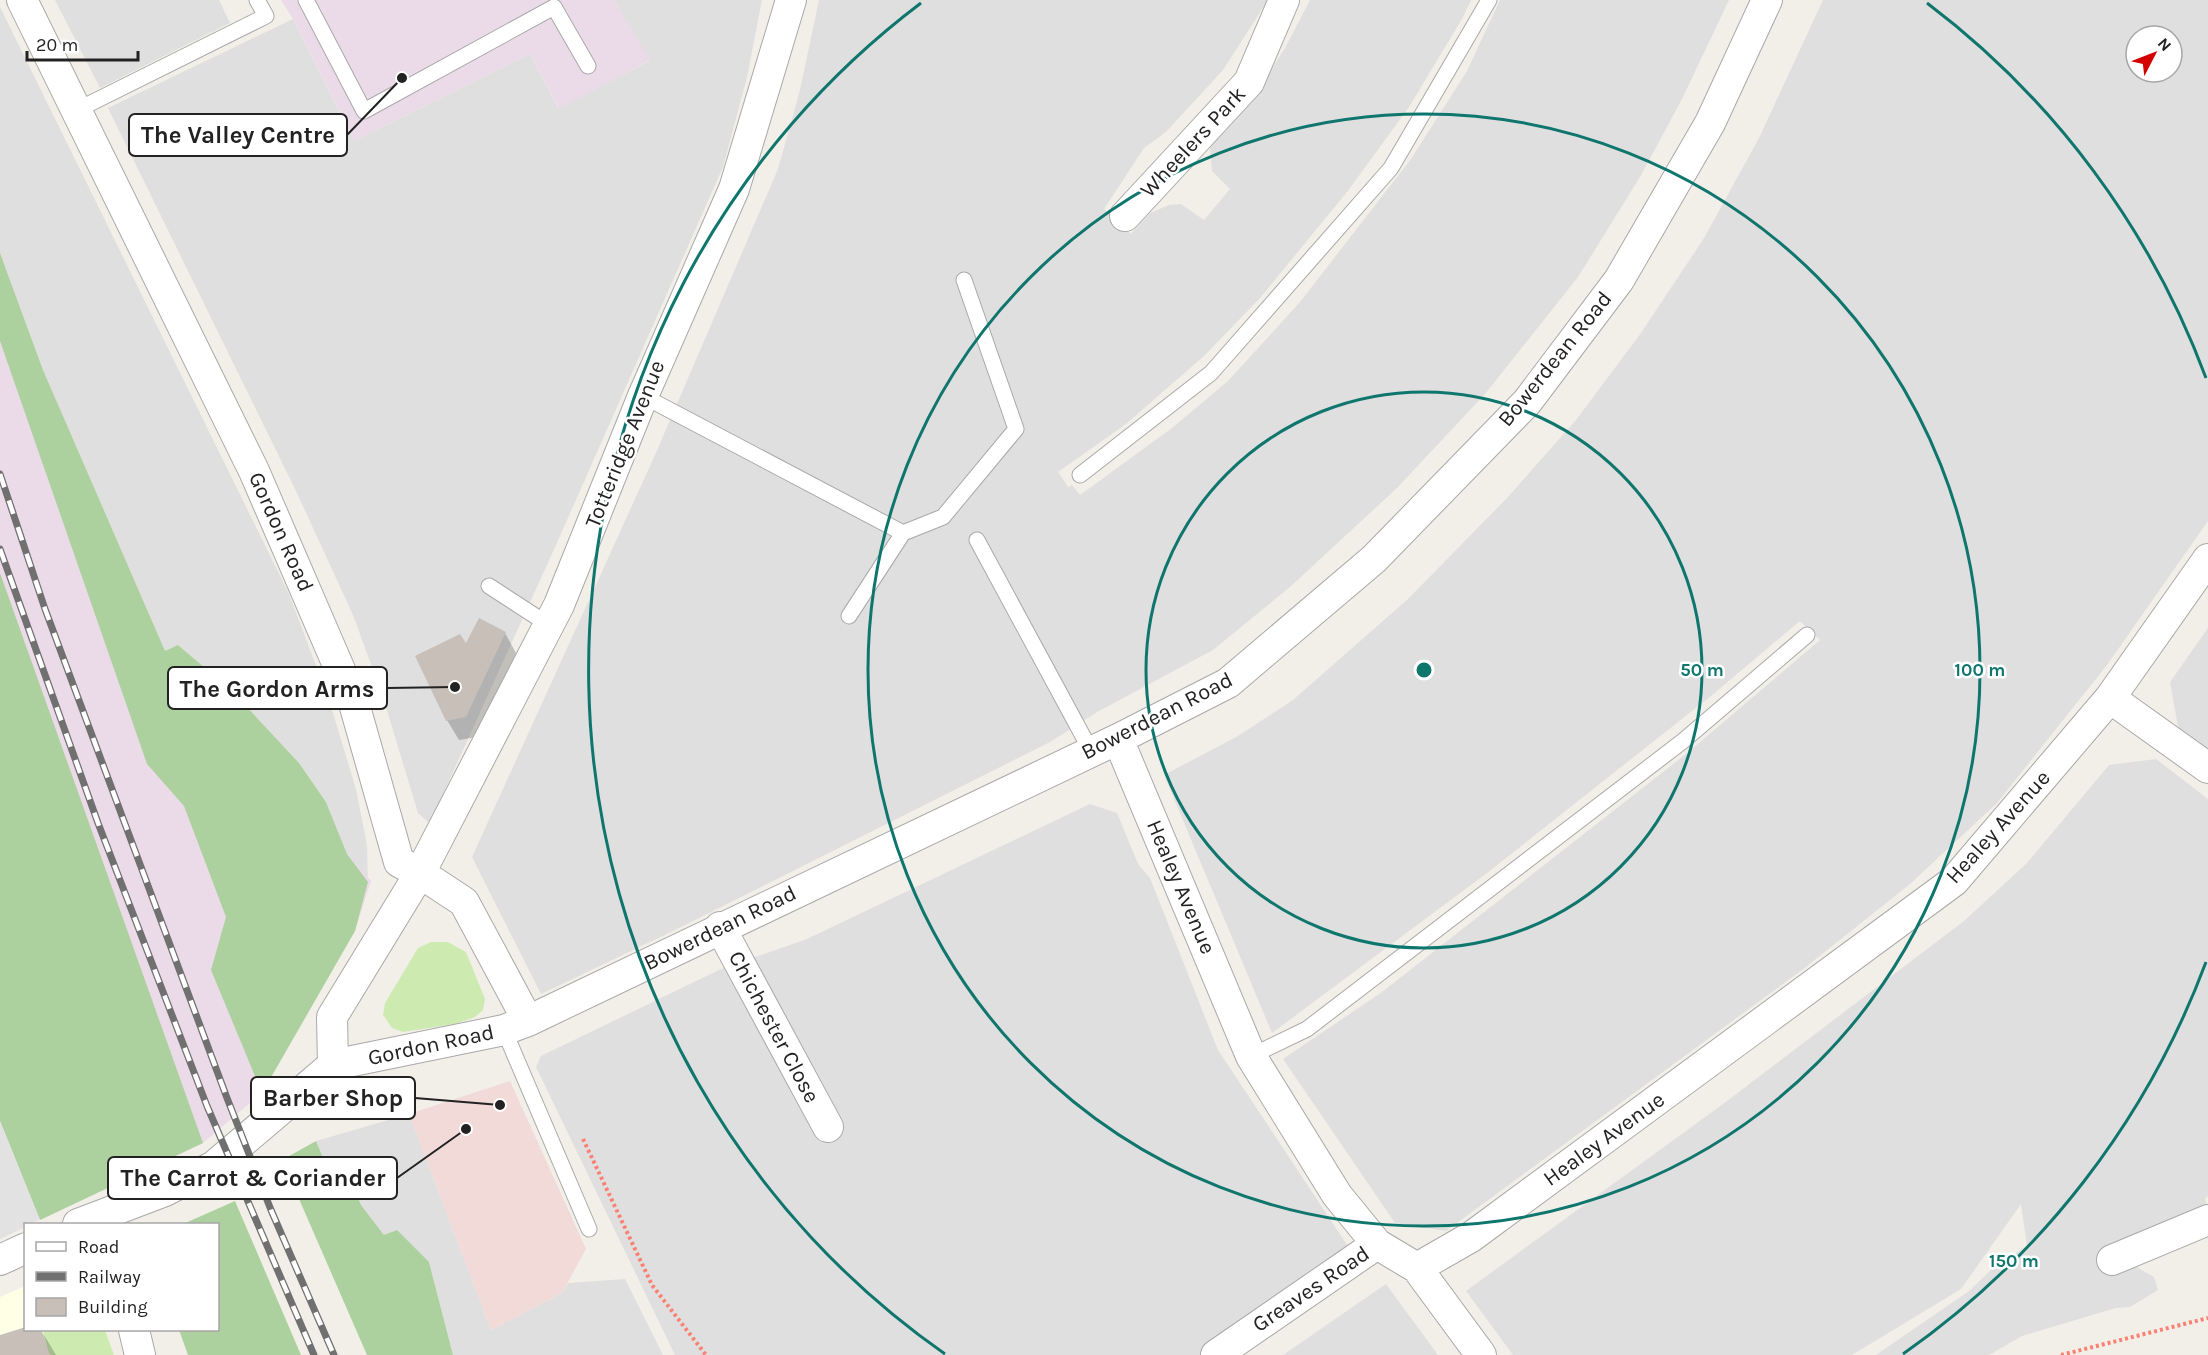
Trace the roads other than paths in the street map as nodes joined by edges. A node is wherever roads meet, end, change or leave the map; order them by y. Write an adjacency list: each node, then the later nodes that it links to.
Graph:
1 (22, 0): 9 (street, Gordon Road)
2 (258, 0): 9 (lane)
3 (306, 0): 8 (lane)
4 (791, 0): 12 (street, Totteridge Avenue)
5 (1284, 0): 10 (street, Wheelers Park)
6 (1489, 0): 13 (lane)
7 (1767, 0): 22 (street, Bowerdean Road)
8 (588, 66)
9 (76, 110): 25 (street, Gordon Road)
10 (1125, 216)
11 (964, 280): 14 (lane)
12 (643, 396): 14 (lane); 19 (street, Totteridge Avenue)
13 (1080, 475)
14 (903, 533): 18 (lane)
15 (977, 540): 23 (lane)
16 (2208, 559): 21 (street, Healey Avenue)
17 (489, 586): 19 (lane)
18 (849, 616)
19 (549, 625): 25 (street, Totteridge Avenue)
20 (1806, 635): 28 (lane)
21 (2110, 698): 24 (street); 36 (street, Healey Avenue)
22 (1118, 739): 23 (street, Bowerdean Road); 28 (street, Healey Avenue)
23 (1091, 751): 26 (street, Bowerdean Road)
24 (2208, 768)
25 (420, 873): 27 (street); 29 (street, Gordon Road)
26 (720, 927): 27 (street, Bowerdean Road); 30 (street, Chichester Close)
27 (516, 1025): 29 (street, Gordon Road); 33 (lane)
28 (1251, 1056): 34 (street, Healey Avenue)
29 (333, 1065): 32 (street, Gordon Road)
30 (828, 1127)
31 (2208, 1220): 35 (street)
32 (90, 1222)
33 (589, 1229)
34 (1377, 1244): 36 (street, Healey Avenue); 39 (street, Greaves Road)
35 (2112, 1260)
36 (1417, 1268): 40 (street)
37 (134, 1331): 38 (street)
38 (140, 1355)
39 (1216, 1355)
40 (1482, 1355)

